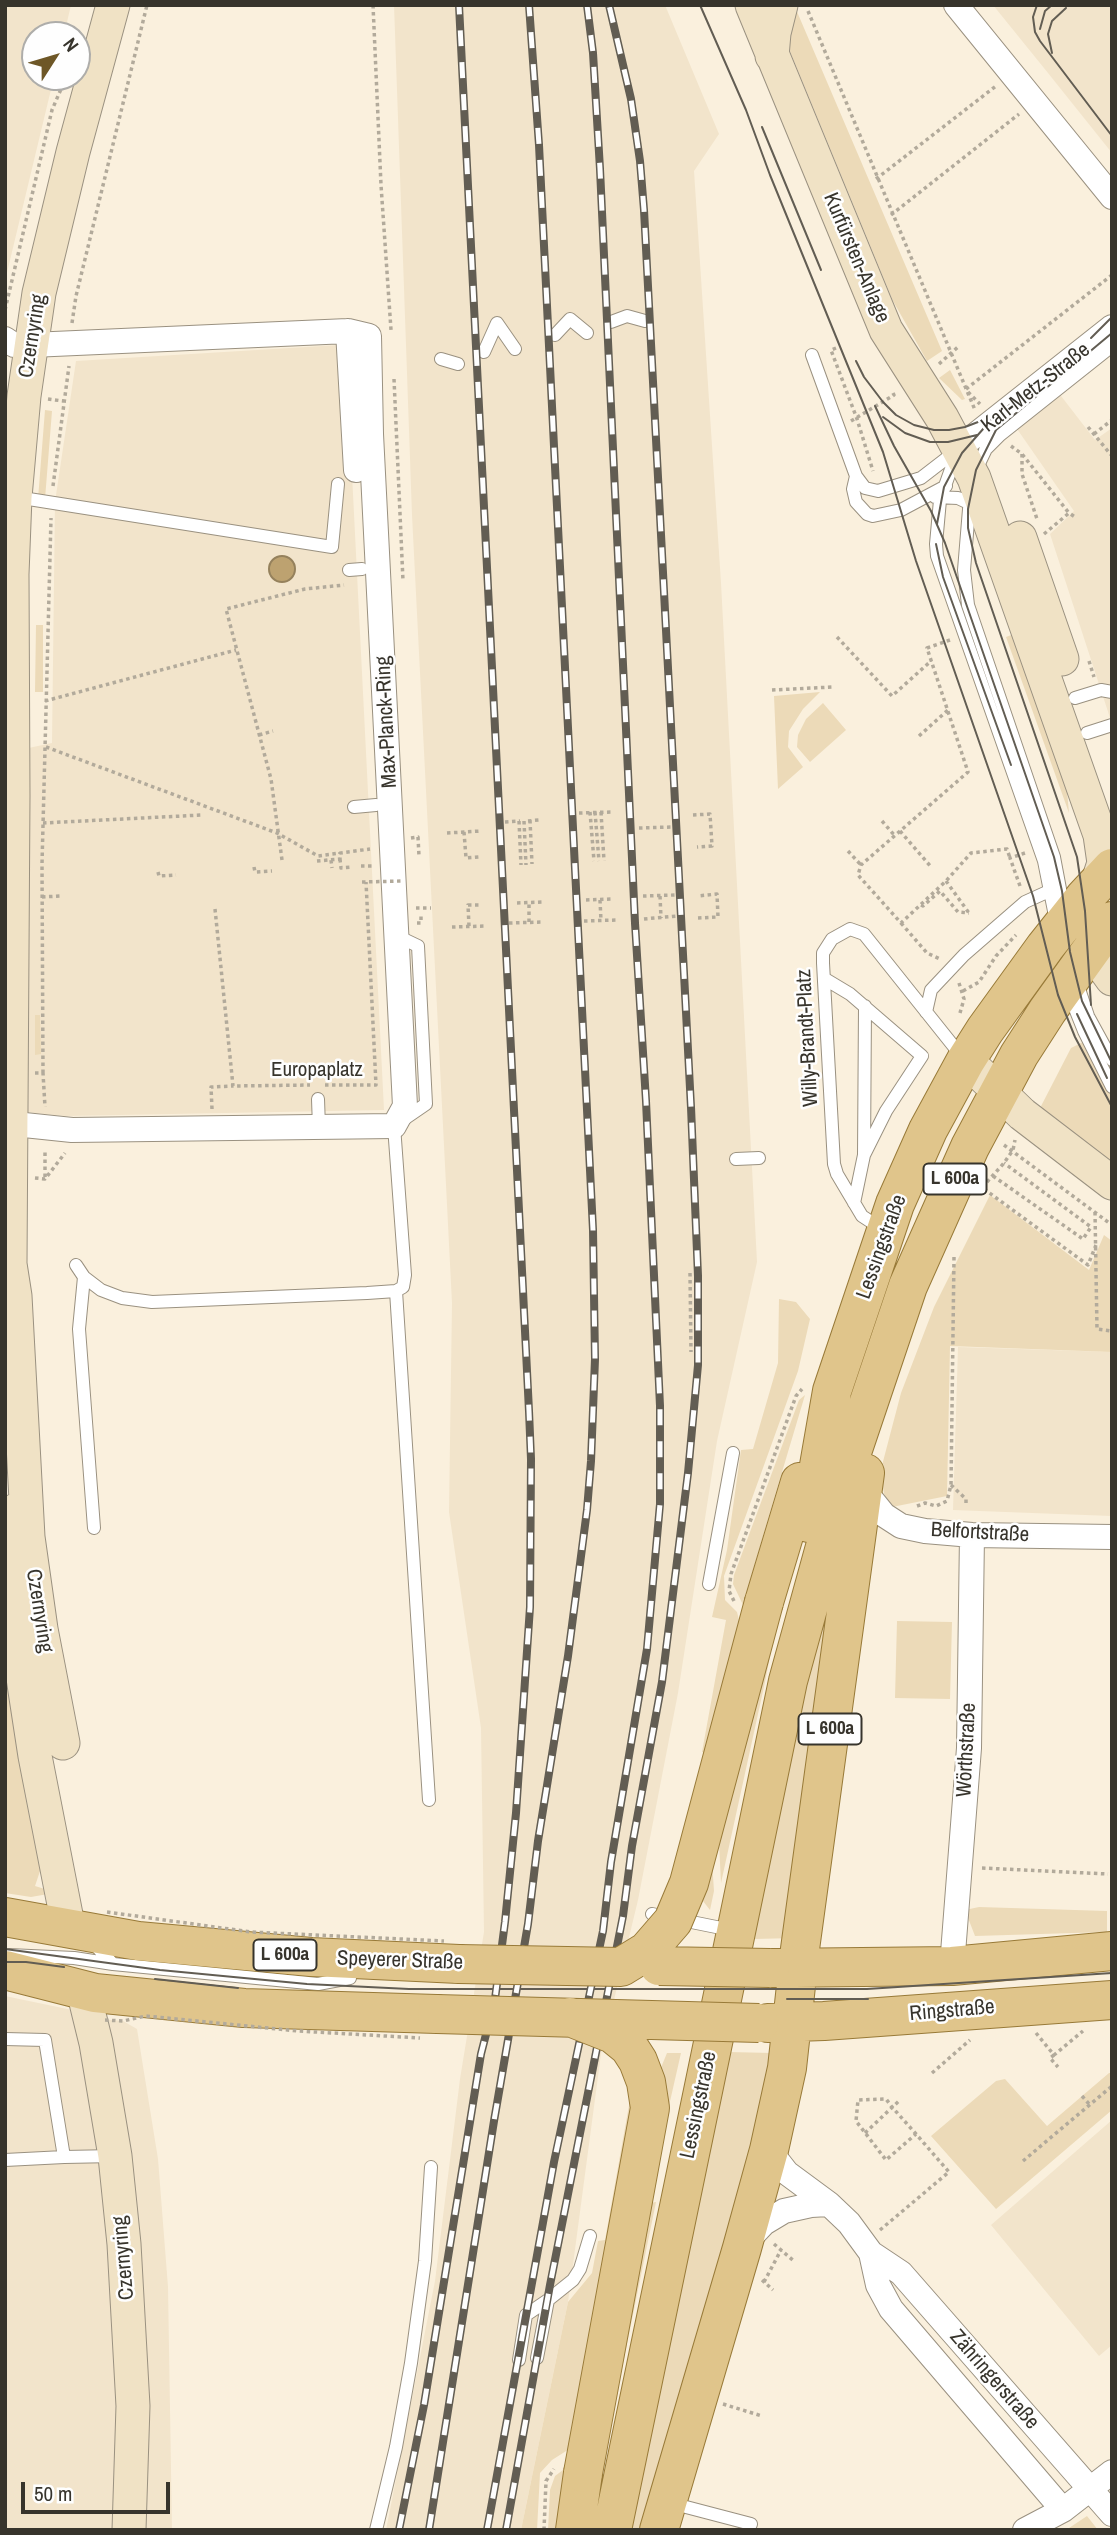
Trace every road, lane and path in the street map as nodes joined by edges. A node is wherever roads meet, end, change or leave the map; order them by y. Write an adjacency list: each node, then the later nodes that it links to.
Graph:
1 (148, 5): 13 (path)
2 (807, 5): 9 (path)
3 (956, 5): 6 (street)
4 (764, 8): 41 (main road, Kurfürsten-Anlage)
5 (110, 10): 22 (main road, Czernyring)
6 (1012, 74): 8 (street); 9 (path)
7 (60, 91): 14 (path)
8 (1034, 102): 10 (street); 11 (path)
9 (876, 178): 11 (path)
10 (1112, 197)
11 (891, 215): 29 (path)
12 (1112, 275): 29 (path)
13 (76, 296)
14 (6, 300): 15 (path)
15 (5, 310)
16 (645, 321): 17 (lane)
17 (611, 323)
18 (1112, 327): 35 (street, Karl-Metz-Straße)
19 (348, 331): 22 (street); 48 (street, Max-Planck-Ring); 155 (street, Max-Planck-Ring)
20 (587, 333): 21 (lane)
21 (555, 335)
22 (14, 345): 43 (main road, Czernyring)
23 (959, 346): 29 (path)
24 (1112, 346): 35 (lane)
25 (836, 348): 42 (path)
26 (515, 349): 27 (lane)
27 (484, 352)
28 (812, 355): 38 (lane)
29 (951, 355)
30 (441, 359): 31 (lane)
31 (458, 364)
32 (63, 401): 44 (path)
33 (1112, 420): 36 (path)
34 (1088, 426): 36 (path)
35 (996, 429): 41 (street, Karl-Metz-Straße); 46 (path)
36 (1094, 434): 37 (path)
37 (1112, 456)
38 (856, 476): 42 (lane); 45 (lane)
39 (921, 478): 41 (lane); 41 (lane); 42 (lane)
40 (338, 484): 44 (lane)
41 (978, 490): 45 (lane); 46 (path); 56 (main road, Kurfürsten-Anlage); 138 (lane); 138 (main road, Kurfürsten-Anlage); 138 (lane)
42 (874, 491): 45 (lane)
43 (15, 497): 44 (lane); 61 (main road, Czernyring)
44 (51, 502): 57 (path)
45 (862, 509)
46 (1069, 513): 47 (path)
47 (1075, 517)
48 (352, 575): 51 (path); 87 (street, Max-Planck-Ring)
49 (837, 637): 52 (path)
50 (927, 648): 52 (path)
51 (236, 650): 57 (path); 62 (path)
52 (932, 661): 58 (path)
53 (833, 687): 54 (path)
54 (772, 690)
55 (1112, 692): 56 (lane)
56 (1075, 698): 59 (main road, Kurfürsten-Anlage)
57 (46, 701): 64 (path)
58 (948, 710): 63 (path); 80 (path)
59 (1100, 729): 66 (main road, Kurfürsten-Anlage)
60 (274, 731): 62 (path)
61 (9, 732): 65 (main road, Czernyring)
62 (258, 735): 82 (path)
63 (919, 736)
64 (45, 746): 76 (path); 82 (path)
65 (9, 789): 154 (main road, Czernyring)
66 (1112, 800)
67 (595, 812): 68 (path); 69 (path); 97 (path)
68 (612, 812)
69 (579, 813)
70 (202, 815): 76 (path)
71 (694, 815): 86 (path)
72 (540, 820): 73 (path)
73 (525, 821): 75 (path); 98 (path)
74 (881, 821): 84 (path)
75 (505, 822)
76 (43, 823): 114 (path)
77 (672, 827): 78 (path)
78 (639, 828)
79 (481, 831): 81 (path)
80 (900, 831): 84 (path); 103 (path)
81 (464, 832): 83 (path); 92 (path)
82 (277, 833): 93 (path); 95 (path)
83 (447, 834)
84 (895, 836): 99 (path)
85 (410, 838): 91 (path)
86 (697, 847)
87 (378, 848): 90 (path); 155 (street, Max-Planck-Ring)
88 (848, 851): 99 (path)
89 (1010, 851): 108 (path)
90 (340, 852): 93 (path); 94 (path)
91 (419, 856)
92 (479, 857)
93 (317, 858): 96 (path)
94 (340, 859): 96 (path); 101 (path)
95 (282, 860)
96 (331, 860): 102 (path)
97 (599, 861)
98 (526, 864)
99 (861, 865): 134 (path)
100 (254, 867): 104 (path)
101 (352, 867)
102 (332, 868)
103 (932, 868)
104 (272, 871)
105 (158, 872): 106 (path)
106 (176, 875)
107 (402, 881): 147 (path, Europaplatz, bridge)
108 (946, 881): 122 (path); 122 (path)
109 (675, 895): 112 (path)
110 (60, 896): 114 (path)
111 (643, 896): 112 (path)
112 (660, 896): 125 (path)
113 (698, 896): 126 (path)
114 (43, 897): 146 (path)
115 (613, 899): 117 (path)
116 (586, 900): 117 (path)
117 (600, 900): 128 (path)
118 (543, 902): 120 (path)
119 (517, 903): 120 (path)
120 (529, 903): 131 (path)
121 (481, 905): 135 (path)
122 (921, 905): 134 (path)
123 (215, 909): 148 (path)
124 (677, 916): 125 (path)
125 (661, 918): 127 (path)
126 (698, 918)
127 (644, 919)
128 (601, 920): 129 (path); 130 (path)
129 (617, 920)
130 (584, 921)
131 (529, 922): 132 (path); 133 (path)
132 (544, 922)
133 (509, 923)
134 (901, 923): 139 (path)
135 (468, 926): 136 (path); 137 (path)
136 (486, 926)
137 (452, 927)
138 (1078, 932): 141 (path); 143 (lane); 144 (main road, Lessingstraße / L 600a); 145 (lane); 151 (lane); 152 (main road, Lessingstraße / L 600a)
139 (940, 959)
140 (825, 979): 142 (lane); 143 (lane, Willy-Brandt-Platz); 165 (lane, Willy-Brandt-Platz)
141 (963, 991)
142 (865, 1006): 158 (lane); 158 (lane)
143 (926, 1012): 144 (lane, Willy-Brandt-Platz)
144 (975, 1045): 152 (main road); 168 (main road, Lessingstraße / L 600a)
145 (1112, 1060)
146 (43, 1073)
147 (324, 1085)
148 (233, 1086): 149 (path, Europaplatz); 150 (path, Europaplatz)
149 (311, 1086)
150 (211, 1087)
151 (1112, 1087)
152 (998, 1092): 164 (main road); 175 (main road, Lessingstraße / L 600a)
153 (318, 1098): 156 (lane)
154 (8, 1124): 156 (street); 162 (main road, Czernyring)
155 (394, 1126): 156 (street); 176 (lane)
156 (319, 1127)
157 (77, 1152): 162 (path)
158 (864, 1155): 165 (lane)
159 (759, 1158): 160 (lane)
160 (736, 1159)
161 (1004, 1163): 163 (path); 163 (path); 166 (path)
162 (10, 1173): 172 (main road, Czernyring)
163 (993, 1177): 169 (path)
164 (1112, 1183)
165 (854, 1203): 168 (lane, Willy-Brandt-Platz)
166 (1095, 1212): 167 (path); 169 (path)
167 (1112, 1225)
168 (886, 1231): 175 (main road); 180 (main road, Lessingstraße / L 600a)
169 (1096, 1245): 177 (path)
170 (954, 1251): 183 (path)
171 (76, 1265): 174 (lane)
172 (7, 1269): 182 (main road, Czernyring)
173 (691, 1273): 178 (path)
174 (84, 1277): 176 (lane); 186 (lane)
175 (912, 1277): 179 (main road, Lessingstraße / L 600a)
176 (396, 1291): 192 (lane)
177 (1112, 1331)
178 (691, 1352)
179 (875, 1384): 184 (main road, L 600a); 190 (main road, Lessingstraße)
180 (832, 1391): 190 (main road, Lessingstraße); 204 (main road, L 600a, bridge)
181 (733, 1453): 189 (lane)
182 (24, 1477): 191 (main road, Czernyring); 197 (main road, Czernyring)
183 (951, 1485): 184 (path); 185 (path)
184 (874, 1502): 187 (street, Belfortstraße); 205 (main road, L 600a)
185 (967, 1505)
186 (94, 1528)
187 (972, 1535): 188 (street, Belfortstraße); 193 (street, Wörthstraße)
188 (1112, 1537)
189 (709, 1584)
190 (788, 1681): 198 (main road, Lessingstraße)
191 (63, 1743)
192 (429, 1800)
193 (959, 1867): 194 (path); 203 (street, Wörthstraße)
194 (1108, 1874)
195 (652, 1914): 198 (lane)
196 (5, 1917): 197 (main road, Speyerer Straße / L 600a)
197 (86, 1925): 199 (main road); 200 (path, bridge); 200 (main road, Speyerer Straße / L 600a); 209 (lane)
198 (735, 1931): 256 (main road, Lessingstraße)
199 (5, 1937)
200 (456, 1953): 204 (main road, Speyerer Straße / L 600a, bridge); 207 (lane)
201 (1097, 1953): 203 (main road)
202 (5, 1956): 209 (lane)
203 (952, 1966): 205 (main road)
204 (621, 1967): 205 (main road, Speyerer Straße / L 600a, bridge)
205 (784, 1969): 212 (main road)
206 (5, 1970): 209 (main road)
207 (391, 1973)
208 (363, 1976): 209 (lane)
209 (99, 1992): 211 (main road, bridge); 215 (path, bridge); 228 (main road, Czernyring)
210 (1101, 2012): 212 (main road, Ringstraße); 217 (path)
211 (570, 2017): 212 (main road, bridge); 255 (main road, bridge)
212 (775, 2022): 227 (main road)
213 (1032, 2029): 217 (path)
214 (978, 2032): 219 (path)
215 (421, 2038)
216 (5, 2039): 229 (lane)
217 (1054, 2055): 218 (path)
218 (1058, 2067)
219 (932, 2073)
220 (1112, 2086): 223 (path)
221 (1082, 2096): 223 (path)
222 (900, 2100): 224 (path)
223 (1090, 2105): 231 (path)
224 (892, 2107): 225 (path); 225 (path); 226 (path)
225 (865, 2133): 226 (path)
226 (916, 2134): 234 (path)
227 (769, 2150): 233 (street, Zähringerstraße); 236 (main road)
228 (115, 2156): 229 (lane); 252 (main road, Czernyring)
229 (64, 2157): 230 (lane)
230 (5, 2160)
231 (1023, 2161)
232 (431, 2167): 253 (lane)
233 (829, 2204): 236 (street); 238 (street, Zähringerstraße)
234 (881, 2229)
235 (590, 2236): 241 (lane)
236 (757, 2245): 237 (path); 244 (main road)
237 (781, 2250): 239 (path); 240 (path)
238 (871, 2253): 248 (street, Zähringerstraße); 249 (street, Zähringerstraße)
239 (795, 2262)
240 (764, 2282)
241 (548, 2300): 242 (lane); 243 (lane)
242 (537, 2358)
243 (519, 2360)
244 (698, 2400): 245 (path); 251 (main road)
245 (761, 2416)
246 (1112, 2472): 248 (street)
247 (546, 2481): 254 (path)
248 (1091, 2490): 249 (street); 250 (street, Zähringerstraße)
249 (1063, 2510): 258 (street)
250 (1112, 2514)
251 (672, 2518): 257 (lane)
252 (130, 2530)
253 (376, 2530)
254 (544, 2530)
255 (575, 2530)
256 (612, 2530)
257 (748, 2530)
258 (1025, 2530)

